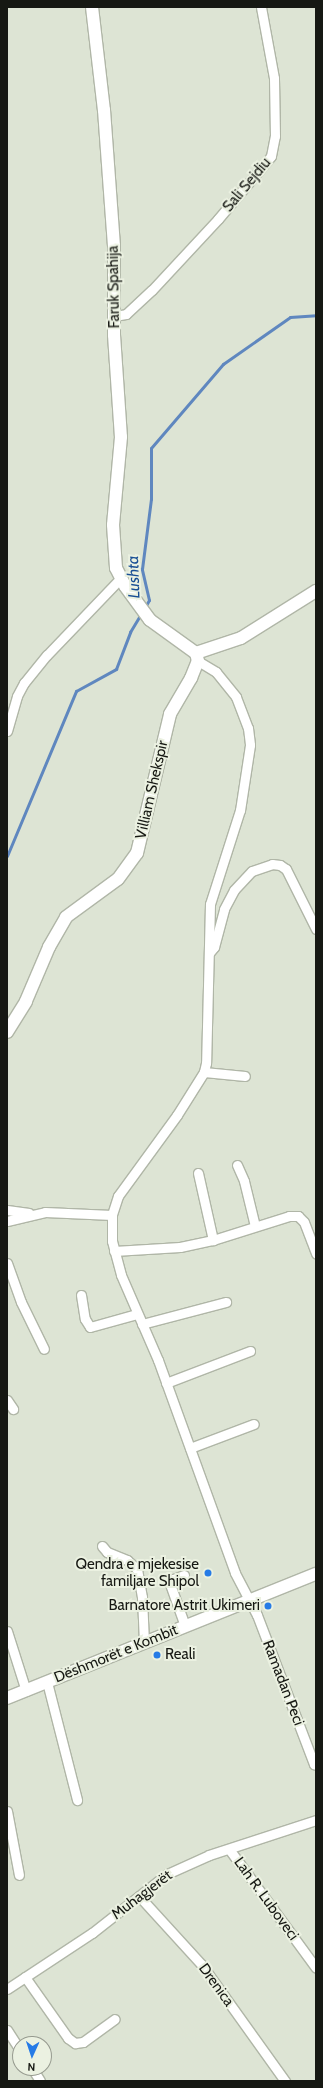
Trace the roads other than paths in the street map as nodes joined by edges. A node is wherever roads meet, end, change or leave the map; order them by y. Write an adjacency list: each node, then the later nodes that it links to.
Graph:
1 (92, 7): 3 (street, Faruk Spahija)
2 (261, 7): 3 (street, Sali Sejdiu)
3 (114, 316): 4 (street, Faruk Spahija)
4 (120, 578): 6 (street); 7 (street)
5 (316, 591): 6 (street)
6 (197, 657): 9 (street); 10 (street, Villiam Shekspir)
7 (7, 731)
8 (316, 929): 9 (street)
9 (209, 952): 11 (street)
10 (7, 1032)
11 (204, 1072): 12 (street); 17 (street)
12 (245, 1076)
13 (237, 1165): 19 (street)
14 (198, 1173): 20 (street)
15 (7, 1210): 16 (street)
16 (30, 1214): 17 (street); 18 (street)
17 (112, 1215): 21 (street, Ramadan Peci)
18 (7, 1221)
19 (255, 1226): 20 (street); 22 (street)
20 (213, 1240): 21 (street)
21 (114, 1251): 26 (street, Ramadan Peci)
22 (316, 1254)
23 (7, 1263): 28 (street)
24 (80, 1295): 26 (street)
25 (226, 1302): 27 (street)
26 (137, 1314): 27 (street, Ramadan Peci)
27 (142, 1324): 30 (street, Ramadan Peci)
28 (44, 1349)
29 (250, 1351): 30 (street)
30 (166, 1383): 34 (street, Ramadan Peci)
31 (7, 1400): 32 (street)
32 (13, 1409)
33 (254, 1424): 34 (street)
34 (190, 1448): 38 (street, Ramadan Peci)
35 (102, 1546): 41 (street)
36 (316, 1574): 38 (street, Dëshmorët e Kombit)
37 (184, 1575): 39 (street, Dëshmorët e Kombit)
38 (248, 1601): 39 (street, Dëshmorët e Kombit); 45 (street, Ramadan Peci)
39 (185, 1626): 41 (street, Dëshmorët e Kombit)
40 (7, 1631): 43 (street)
41 (144, 1643): 42 (street, Dëshmorët e Kombit)
42 (47, 1682): 43 (street, Dëshmorët e Kombit); 46 (street, Dëshmorët e Kombit)
43 (26, 1691): 44 (street, Dëshmorët e Kombit)
44 (7, 1698)
45 (315, 1766)
46 (77, 1800)
47 (7, 1811): 50 (street)
48 (316, 1820): 49 (street, Muhagjerët)
49 (229, 1849): 51 (street, Muhagjerët); 52 (street, Lah R. Luboveci)
50 (19, 1875)
51 (139, 1896): 53 (street, Muhagjerët); 56 (street, Drenica)
52 (316, 1968)
53 (25, 1977): 54 (street, Muhagjerët); 55 (street)
54 (7, 1989)
55 (115, 2018)
56 (285, 2081)

